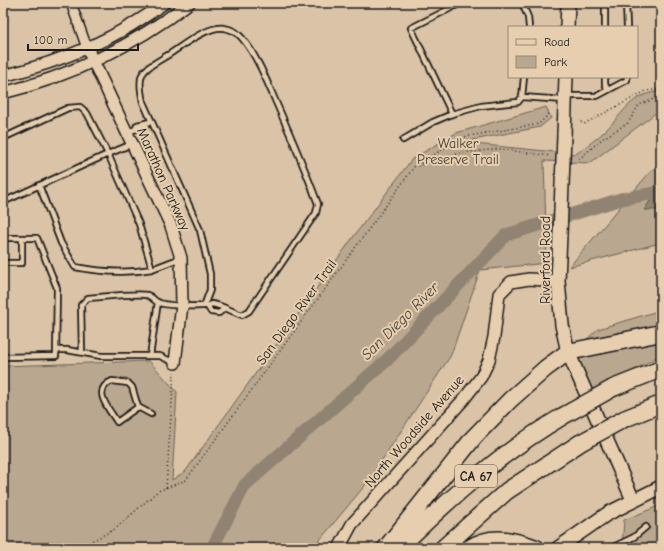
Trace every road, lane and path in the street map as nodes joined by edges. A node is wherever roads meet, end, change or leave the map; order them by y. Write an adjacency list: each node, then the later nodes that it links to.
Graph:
1 (71, 3): 13 (street)
2 (164, 3): 13 (street)
3 (189, 3): 14 (street)
4 (461, 3): 26 (lane)
5 (522, 3): 9 (lane)
6 (568, 3): 10 (main road)
7 (605, 3): 11 (lane)
8 (626, 3): 12 (lane)
9 (529, 26)
10 (567, 26)
11 (605, 26)
12 (627, 26)
13 (88, 48): 14 (street, Marathon Parkway); 15 (street)
14 (94, 62): 22 (street); 30 (street, Marathon Parkway)
15 (3, 76)
16 (524, 78): 24 (lane)
17 (566, 78): 25 (main road, Riverford Road)
18 (605, 78): 21 (lane)
19 (627, 78): 21 (lane)
20 (661, 89): 29 (path)
21 (608, 90): 25 (lane)
22 (3, 93)
23 (661, 96): 36 (path)
24 (522, 97): 25 (lane); 26 (lane)
25 (566, 98): 45 (main road, Riverford Road, bridge)
26 (452, 114): 32 (lane)
27 (549, 114): 37 (path)
28 (150, 122): 30 (lane); 48 (lane); 49 (lane)
29 (581, 122)
30 (132, 130): 33 (street, Marathon Parkway)
31 (3, 138): 34 (lane)
32 (403, 140)
33 (132, 144): 34 (lane); 42 (street, Marathon Parkway)
34 (108, 154): 38 (lane); 44 (lane)
35 (551, 156): 37 (path)
36 (579, 159)
37 (414, 166): 62 (path, San Diego River Trail)
38 (40, 185): 39 (lane); 44 (lane)
39 (3, 202)
40 (3, 238): 41 (lane)
41 (22, 238): 43 (lane); 51 (lane)
42 (181, 258): 44 (lane); 47 (street, Marathon Parkway)
43 (3, 263)
44 (152, 269)
45 (558, 281): 53 (main road, Riverford Road); 67 (street, North Woodside Avenue)
46 (158, 302): 47 (lane); 52 (lane); 55 (lane)
47 (182, 305): 48 (lane); 56 (street, Marathon Parkway)
48 (206, 306): 49 (lane); 49 (lane)
49 (224, 309)
50 (661, 333): 53 (highway)
51 (56, 350): 52 (lane); 54 (lane)
52 (82, 352): 55 (lane)
53 (568, 352): 63 (main road, Riverford Road); 68 (highway)
54 (3, 356)
55 (150, 356): 56 (lane)
56 (174, 363): 62 (path)
57 (661, 370): 69 (highway, CA 67, bridge)
58 (661, 404): 70 (highway, CA 67, bridge)
59 (138, 407): 59 (lane); 60 (lane)
60 (151, 414)
61 (661, 487): 63 (main road)
62 (166, 488): 66 (path, San Diego River Trail)
63 (633, 500): 73 (main road)
64 (646, 527): 74 (lane)
65 (510, 544): 71 (highway); 72 (highway)
66 (83, 548)
67 (339, 548)
68 (386, 548)
69 (399, 548)
70 (443, 548)
71 (470, 548)
72 (536, 548)
73 (558, 548)
74 (611, 548)

